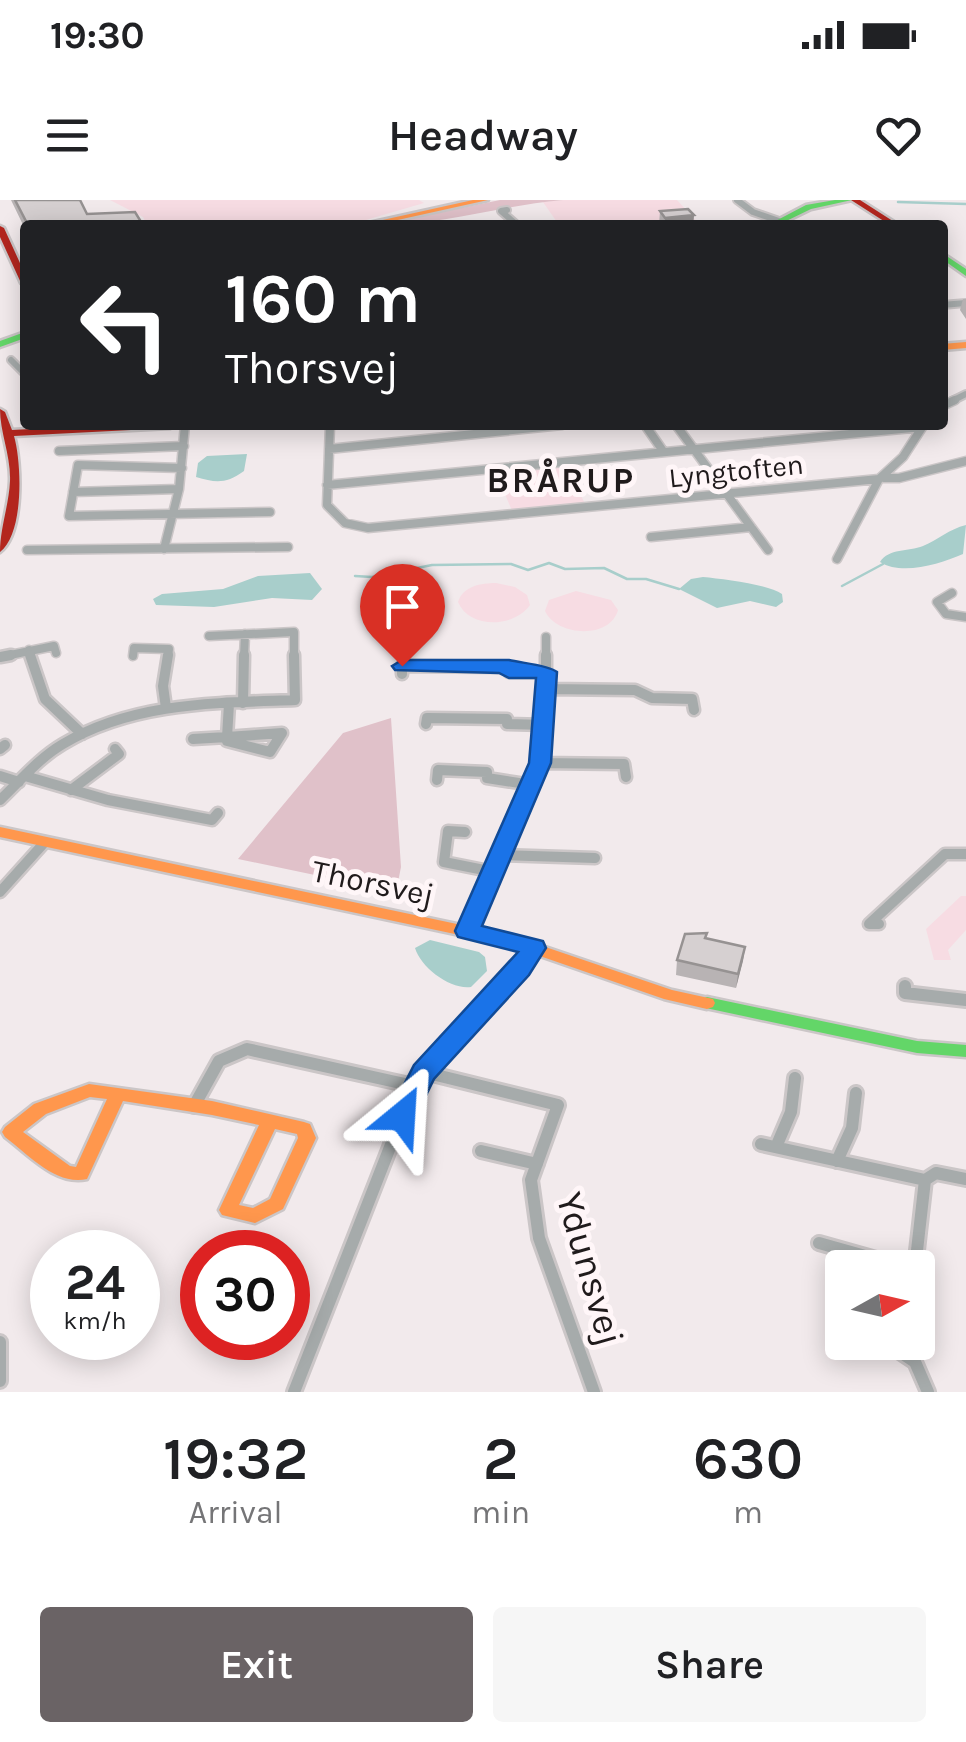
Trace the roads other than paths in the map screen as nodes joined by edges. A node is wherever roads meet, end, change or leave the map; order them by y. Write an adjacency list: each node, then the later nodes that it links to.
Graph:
1 (484, 200): 4 (street)
2 (737, 200): 8 (street)
3 (851, 200): 9 (street); 10 (street)
4 (436, 204): 6 (street)
5 (507, 210): 7 (street)
6 (381, 220)
7 (511, 220)
8 (769, 220)
9 (782, 220)
10 (887, 220)
11 (0, 228): 12 (street)
12 (20, 272)
13 (10, 360): 14 (street)
14 (20, 369)
15 (4, 421): 40 (street)
16 (186, 430): 23 (street)
17 (330, 430): 25 (street)
18 (487, 430): 25 (street)
19 (649, 430): 27 (street)
20 (680, 430): 24 (street)
21 (881, 430): 24 (street)
22 (920, 430): 30 (street)
23 (184, 446): 26 (street); 29 (street)
24 (693, 448): 27 (street); 34 (street)
25 (330, 450): 31 (street)
26 (59, 451)
27 (663, 451): 31 (street)
28 (966, 460): 30 (street, Lyngtoften)
29 (182, 468): 32 (street); 33 (street)
30 (882, 478): 34 (street, Lyngtoften); 44 (street)
31 (327, 485): 34 (street, Lyngtoften)
32 (178, 489): 33 (street); 36 (street)
33 (73, 492): 36 (street)
34 (727, 494): 37 (street)
35 (270, 512): 36 (street)
36 (173, 514): 41 (street)
37 (751, 527): 38 (street); 43 (street)
38 (650, 537)
39 (288, 547): 41 (street)
40 (0, 549)
41 (164, 549): 42 (street)
42 (27, 550)
43 (768, 550)
44 (838, 559)
45 (952, 593): 46 (street)
46 (966, 617)
47 (246, 634): 48 (street); 57 (street); 57 (street)
48 (210, 636)
49 (546, 637): 54 (street)
50 (29, 650): 51 (street); 53 (street); 63 (street)
51 (56, 653)
52 (132, 656): 59 (street)
53 (0, 657)
54 (546, 672): 55 (street); 56 (street)
55 (402, 674)
56 (546, 689): 60 (street); 62 (street)
57 (242, 703): 58 (street)
58 (229, 704): 59 (street); 64 (street)
59 (166, 708): 63 (street)
60 (694, 710)
61 (426, 724): 62 (street)
62 (546, 724): 67 (street)
63 (82, 734): 70 (street)
64 (227, 737): 64 (street); 65 (street)
65 (192, 739)
66 (115, 749): 73 (street)
67 (540, 763): 69 (street); 72 (street)
68 (0, 776): 70 (street)
69 (626, 777)
70 (22, 779): 73 (street); 74 (street)
71 (437, 780): 72 (street)
72 (532, 785): 79 (street)
73 (71, 790): 75 (street)
74 (0, 800)
75 (218, 813)
76 (0, 832): 78 (street, Thorsvej)
77 (465, 832): 82 (street)
78 (44, 843): 83 (street); 85 (street, Thorsvej)
79 (501, 854): 81 (street); 82 (street)
80 (966, 854): 84 (street)
81 (595, 858)
82 (494, 872): 85 (street)
83 (0, 892)
84 (878, 924)
85 (467, 931): 86 (street, Thorsvej)
86 (534, 948): 89 (street, Thorsvej); 90 (street)
87 (906, 986): 88 (street)
88 (966, 1000)
89 (966, 1052)
90 (424, 1072): 92 (street); 101 (street, Ydunsvej)
91 (796, 1078): 98 (street)
92 (414, 1086): 95 (street); 110 (street)
93 (856, 1092): 100 (street)
94 (118, 1094): 94 (street); 95 (street)
95 (194, 1106): 96 (street)
96 (270, 1120): 96 (street)
97 (760, 1144): 98 (street)
98 (776, 1147): 100 (street)
99 (481, 1151): 101 (street, Ydunsvej)
100 (837, 1161): 103 (street)
101 (537, 1164): 111 (street, Ydunsvej)
102 (966, 1179): 103 (street)
103 (925, 1180): 106 (street)
104 (819, 1244): 105 (street)
105 (839, 1250)
106 (915, 1250)
107 (0, 1342): 109 (street)
108 (912, 1360): 112 (street)
109 (0, 1381)
110 (294, 1392)
111 (594, 1392)
112 (928, 1392)

